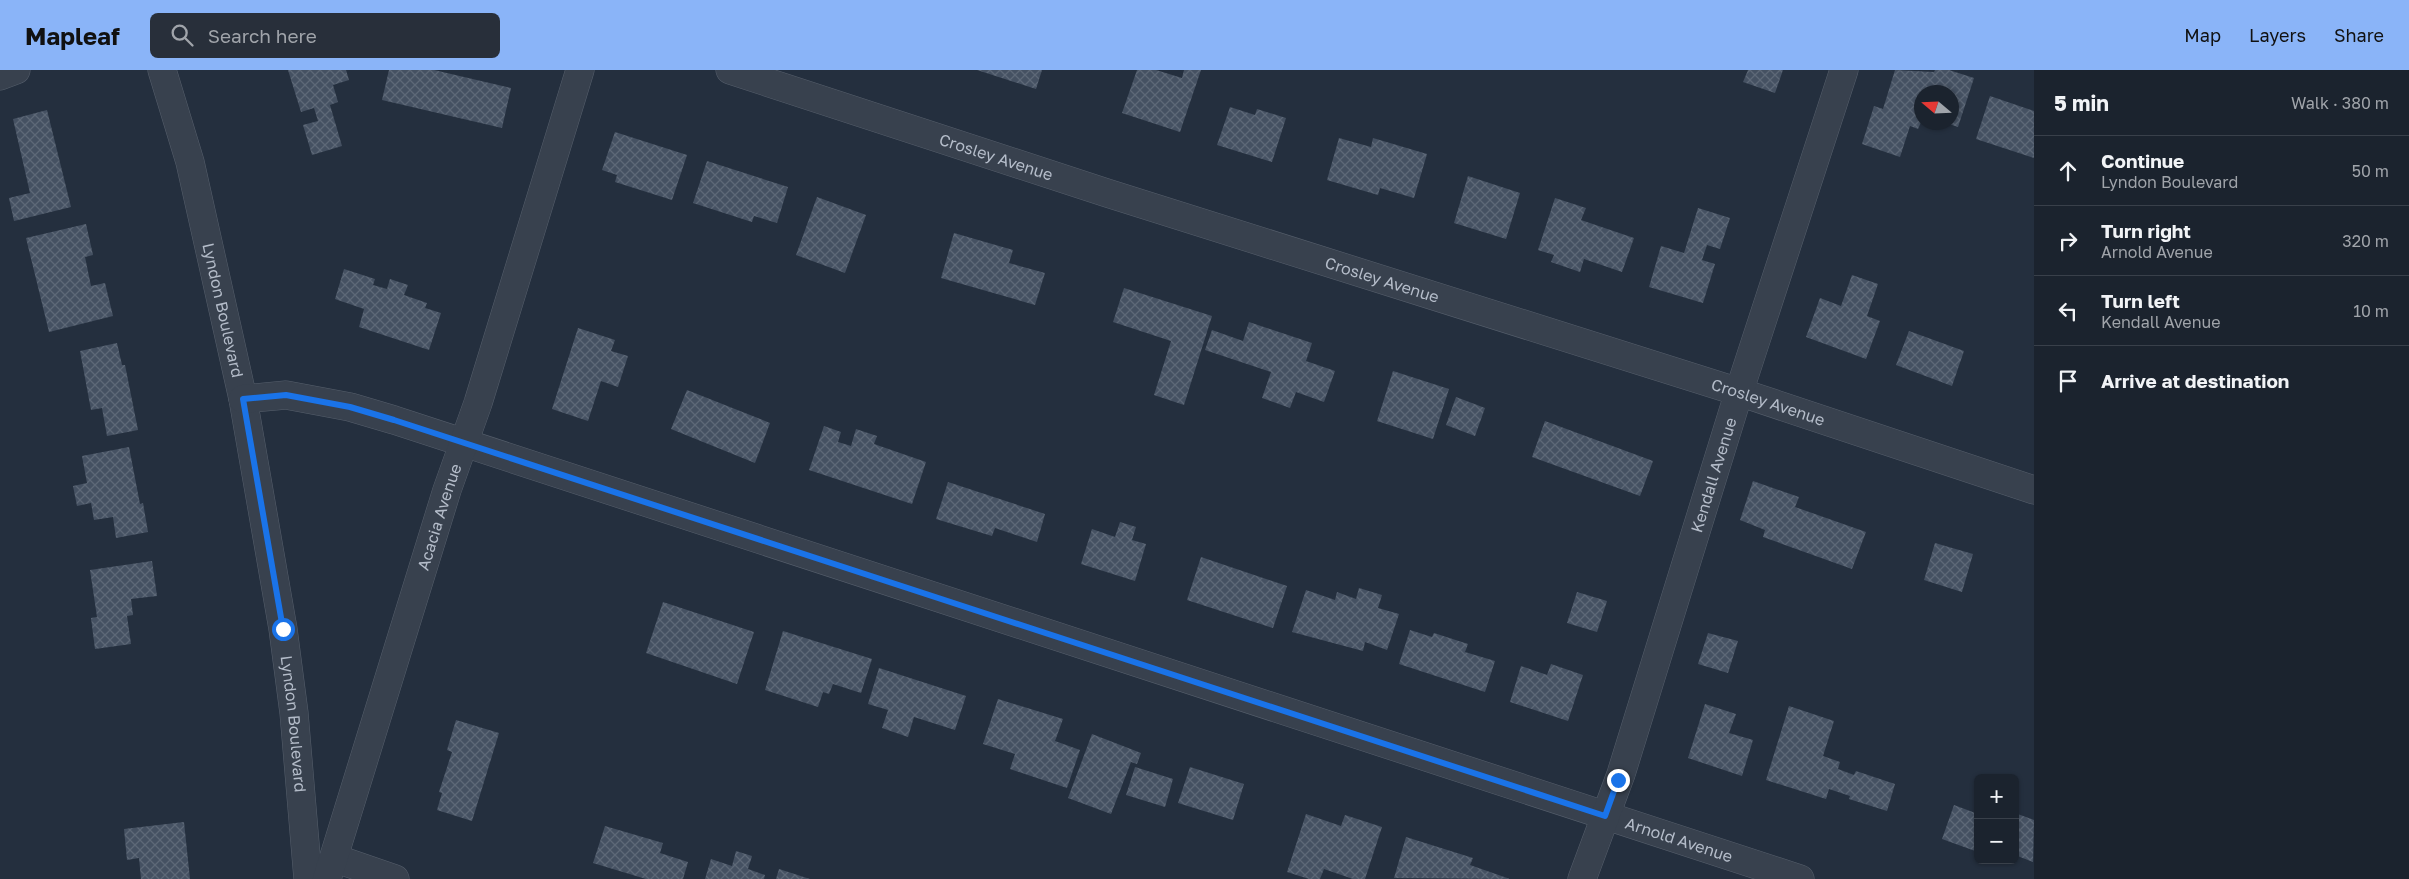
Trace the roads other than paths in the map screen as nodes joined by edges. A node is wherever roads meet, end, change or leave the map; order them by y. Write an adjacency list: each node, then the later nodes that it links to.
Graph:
1 (16, 70): 6 (street)
2 (162, 70): 8 (street, Lyndon Boulevard)
3 (580, 70): 9 (street, Acacia Avenue)
4 (730, 70): 7 (street, Crosley Avenue)
5 (1844, 70): 7 (street, Kendall Avenue)
6 (0, 76)
7 (1739, 392): 10 (street, Crosley Avenue); 11 (street, Kendall Avenue)
8 (243, 399): 9 (street, Arnold Avenue); 13 (street, Lyndon Boulevard)
9 (465, 443): 11 (street, Arnold Avenue); 12 (street, Acacia Avenue)
10 (2034, 490)
11 (1605, 816): 15 (street, Kendall Avenue); 16 (street, Arnold Avenue)
12 (331, 868): 14 (street)
13 (308, 879)
14 (395, 879)
15 (1582, 879)
16 (1800, 879)

